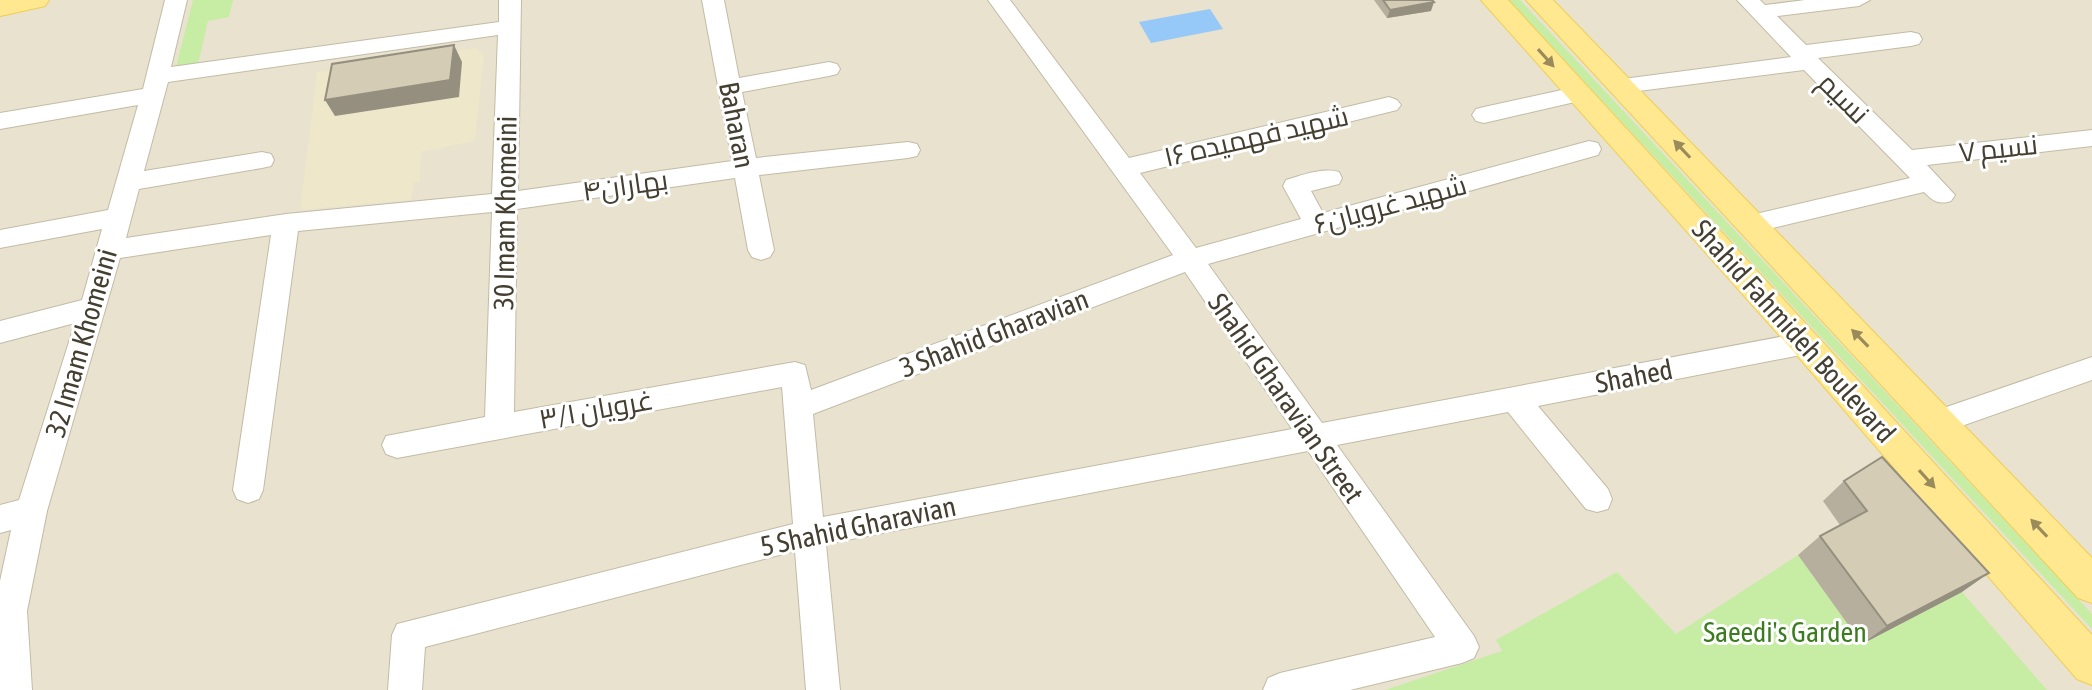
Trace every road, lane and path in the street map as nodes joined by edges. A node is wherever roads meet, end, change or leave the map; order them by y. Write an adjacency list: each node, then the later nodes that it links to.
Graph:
1 (36, 0): 10 (main road)
2 (176, 0): 15 (street, 32 Imam Khomeini)
3 (510, 0): 11 (street, 30 Imam Khomeini)
4 (713, 0): 17 (street, Baharan)
5 (999, 0): 28 (street, Shahid Gharavian Street)
6 (1494, 0): 18 (main road, Shahid Fahmideh Boulevard, one-way to 18)
7 (1539, 0): 16 (main road, Shahid Fahmideh Boulevard)
8 (1859, 0): 9 (street)
9 (1754, 6): 13 (street, نسیم)
10 (0, 8)
11 (509, 27): 15 (street); 31 (street, 30 Imam Khomeini)
12 (1911, 39): 13 (street)
13 (1804, 57): 16 (street); 25 (street, نسیم)
14 (829, 69): 17 (street)
15 (155, 86): 21 (street); 30 (street, 32 Imam Khomeini)
16 (1623, 86): 35 (main road, Shahid Fahmideh Boulevard, one-way to 16)
17 (729, 87): 27 (street, Baharan)
18 (1580, 94): 20 (street); 42 (main road, Shahid Fahmideh Boulevard)
19 (1389, 105): 28 (street, شهید فهمیده ۱۶)
20 (1484, 115)
21 (0, 121)
22 (2092, 138): 25 (street, نسیم ۷)
23 (1589, 149): 34 (street, شهید غرویان۶)
24 (908, 150): 27 (street, بهاران۴)
25 (1905, 159): 35 (street, نسیم)
26 (262, 160): 30 (street)
27 (745, 168): 31 (street, بهاران۴); 38 (street, Baharan)
28 (1123, 168): 39 (street, Shahid Gharavian Street)
29 (1330, 178): 34 (street)
30 (128, 182): 32 (street, 32 Imam Khomeini)
31 (505, 202): 33 (street, بهاران۴); 48 (street, 30 Imam Khomeini)
32 (117, 217): 36 (street); 37 (street, 32 Imam Khomeini)
33 (286, 223): 37 (street, بهاران۴); 51 (street)
34 (1317, 224): 39 (street, شهید غرویان۶)
35 (1752, 224): 47 (main road, Shahid Fahmideh Boulevard, one-way to 35)
36 (0, 239)
37 (109, 250): 40 (street, 32 Imam Khomeini)
38 (761, 250)
39 (1190, 259): 45 (street, 3 Shahid Gharavian); 49 (street, Shahid Gharavian Street)
40 (93, 308): 41 (street); 53 (street, 32 Imam Khomeini)
41 (0, 332)
42 (1806, 343): 44 (street, Shahed); 58 (main road, Shahid Fahmideh Boulevard, one-way to 58)
43 (2092, 368): 47 (street)
44 (1515, 399): 46 (street, Shahed); 52 (street)
45 (799, 407): 48 (street, غرویان ۳/۱); 55 (street)
46 (1462, 409): 49 (street, 5 Shahid Gharavian)
47 (1939, 422): 56 (main road, Shahid Fahmideh Boulevard, one-way to 47)
48 (499, 426): 50 (street, غرویان ۳/۱)
49 (1313, 438): 55 (street, 5 Shahid Gharavian); 62 (street, Shahid Gharavian Street)
50 (397, 445)
51 (248, 490)
52 (1597, 499)
53 (31, 511): 54 (street); 57 (street, 32 Imam Khomeini)
54 (0, 519)
55 (811, 533): 60 (street, 5 Shahid Gharavian); 61 (street)
56 (2092, 585)
57 (5, 612): 59 (street, 32 Imam Khomeini)
58 (2092, 665)
59 (15, 690)
60 (405, 690)
61 (823, 690)
62 (1280, 690)

